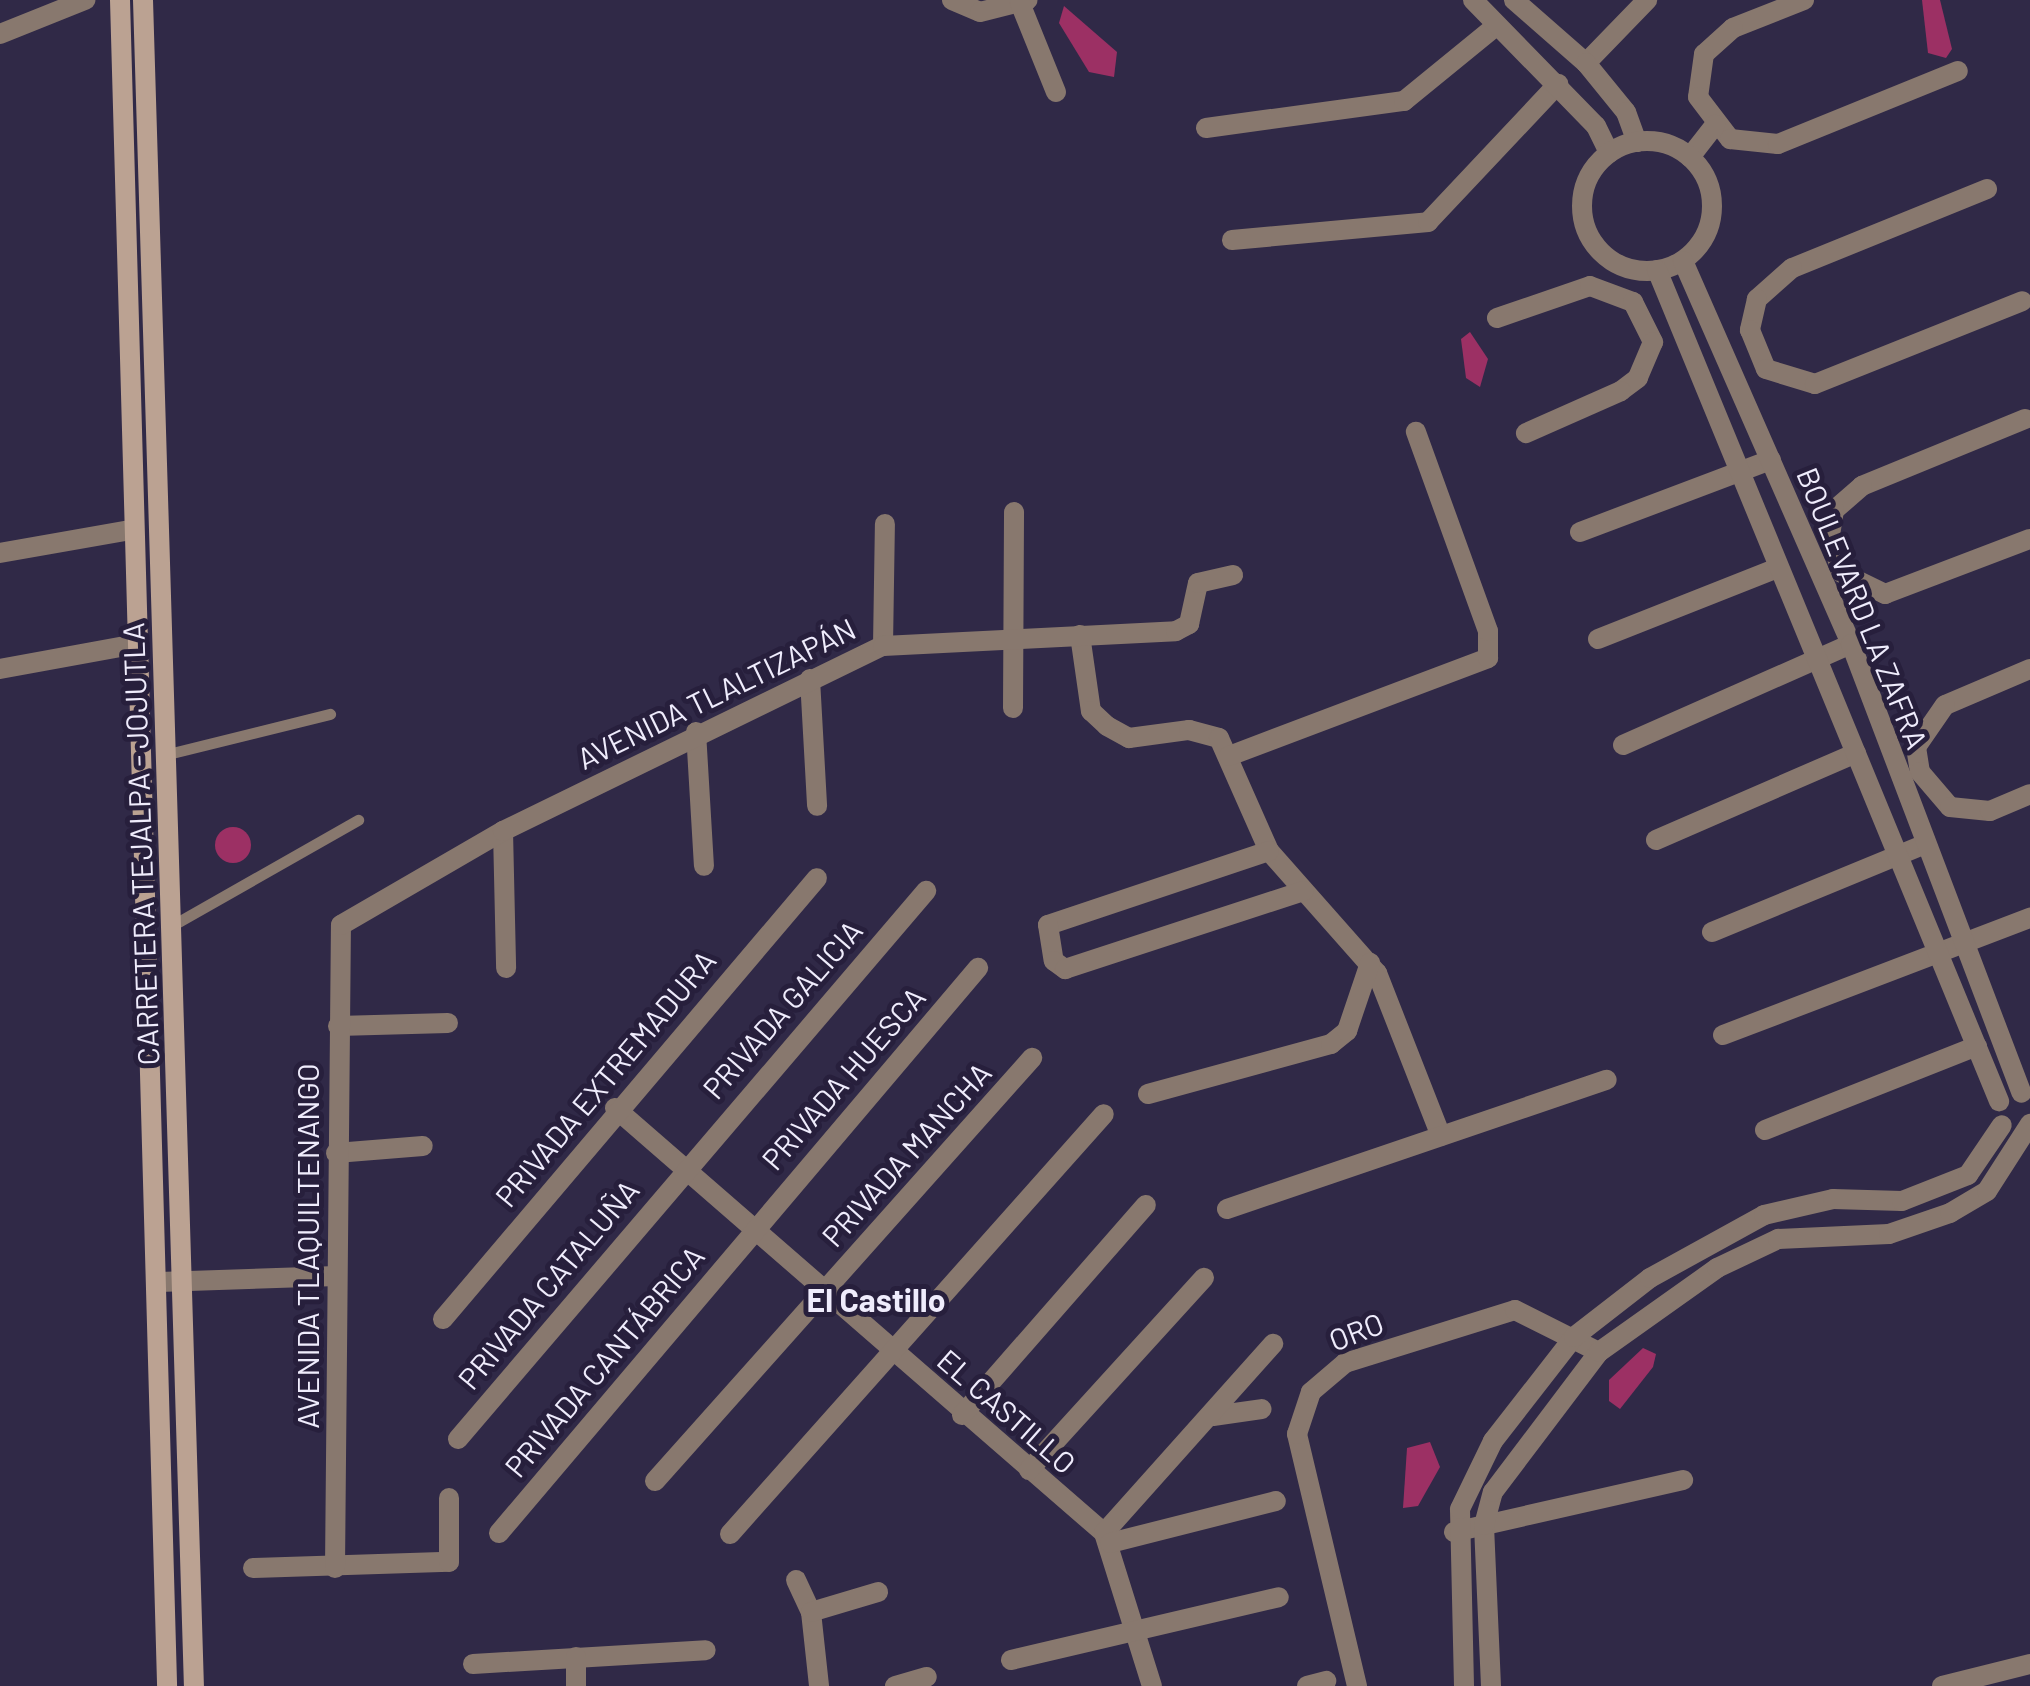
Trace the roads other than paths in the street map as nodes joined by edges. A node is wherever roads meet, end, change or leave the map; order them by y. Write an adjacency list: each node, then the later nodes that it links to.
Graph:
1 (85, 0): 11 (street)
2 (120, 0): 38 (main road, CARRETERA TEJALPA - JOJUTLA)
3 (142, 0): 61 (main road, CARRETERA TEJALPA - JOJUTLA)
4 (952, 0): 9 (street)
5 (1473, 0): 10 (street)
6 (1514, 0): 12 (street)
7 (1647, 0): 12 (street)
8 (1804, 0): 16 (street)
9 (1024, 2): 15 (street)
10 (1496, 26): 14 (street); 17 (street)
11 (0, 34)
12 (1586, 63): 18 (street)
13 (1958, 72): 16 (street)
14 (1558, 84): 19 (street); 22 (street)
15 (1056, 92)
16 (1715, 125): 20 (street)
17 (1206, 128)
18 (1637, 142): 19 (street); 20 (street)
19 (1609, 153): 24 (street)
20 (1690, 158): 23 (street)
21 (1987, 189): 29 (street)
22 (1232, 240)
23 (1683, 261): 24 (street); 30 (street, BOULEVARD LA ZAFRA)
24 (1657, 270): 26 (street, BOULEVARD LA ZAFRA)
25 (2022, 301): 29 (street)
26 (1676, 313): 28 (street); 35 (street, BOULEVARD LA ZAFRA)
27 (1498, 318): 28 (street)
28 (1648, 324): 33 (street)
29 (1756, 348): 30 (street)
30 (1733, 361): 34 (street, BOULEVARD LA ZAFRA)
31 (2025, 418): 42 (street)
32 (1416, 432): 62 (street)
33 (1526, 434)
34 (1770, 460): 35 (street); 44 (street, BOULEVARD LA ZAFRA)
35 (1739, 474): 39 (street); 43 (street, BOULEVARD LA ZAFRA)
36 (1014, 512): 46 (street)
37 (886, 524): 51 (street)
38 (131, 530): 41 (street); 49 (main road, CARRETERA TEJALPA - JOJUTLA)
39 (1580, 532)
40 (2030, 539): 42 (street)
41 (0, 554)
42 (1836, 560): 44 (street)
43 (1776, 568): 48 (street); 52 (street, BOULEVARD LA ZAFRA)
44 (1814, 570): 50 (street, BOULEVARD LA ZAFRA)
45 (1234, 574): 47 (street, AVENIDA TLALTIZAPÁN)
46 (1014, 632): 47 (street, AVENIDA TLALTIZAPÁN); 51 (street, AVENIDA TLALTIZAPÁN); 56 (street)
47 (1080, 634): 62 (street)
48 (1598, 639)
49 (136, 644): 53 (street); 108 (main road, CARRETERA TEJALPA - JOJUTLA)
50 (1851, 644): 52 (street); 64 (street, BOULEVARD LA ZAFRA)
51 (883, 646): 55 (street, AVENIDA TLALTIZAPÁN)
52 (1818, 659): 59 (street); 60 (street, BOULEVARD LA ZAFRA)
53 (0, 669)
54 (2030, 669): 63 (street)
55 (810, 679): 58 (street, AVENIDA TLALTIZAPÁN); 66 (street)
56 (1013, 708)
57 (330, 714): 61 (lane)
58 (696, 732): 68 (street, AVENIDA TLALTIZAPÁN); 73 (street)
59 (1622, 745)
60 (1856, 753): 69 (street); 72 (street, BOULEVARD LA ZAFRA)
61 (168, 754): 78 (main road, CARRETERA TEJALPA - JOJUTLA)
62 (1228, 756): 71 (street)
63 (1920, 772): 64 (street); 65 (street)
64 (1900, 780): 70 (street, BOULEVARD LA ZAFRA)
65 (2030, 794)
66 (817, 806)
67 (358, 820): 78 (lane)
68 (503, 830): 79 (street, AVENIDA TLALTIZAPÁN); 84 (street)
69 (1656, 840)
70 (1921, 846): 72 (street); 81 (street, BOULEVARD LA ZAFRA)
71 (1270, 851): 76 (street); 76 (street)
72 (1897, 854): 80 (street); 82 (street, BOULEVARD LA ZAFRA)
73 (704, 866)
74 (816, 878): 95 (street, PRIVADA EXTREMADURA)
75 (926, 891): 102 (street, PRIVADA GALICIA)
76 (1304, 891): 83 (street)
77 (2030, 918): 81 (street)
78 (173, 925): 109 (main road, CARRETERA TEJALPA - JOJUTLA)
79 (341, 925): 87 (street, AVENIDA TLAQUILTENANGO)
80 (1712, 932)
81 (1960, 943): 82 (street); 93 (street, BOULEVARD LA ZAFRA)
82 (1934, 948): 88 (street); 89 (street, BOULEVARD LA ZAFRA)
83 (1370, 963): 92 (street); 99 (street)
84 (506, 968)
85 (978, 968): 105 (street, PRIVADA HUESCA)
86 (448, 1023): 87 (street)
87 (338, 1026): 101 (street, AVENIDA TLAQUILTENANGO)
88 (1723, 1035)
89 (1977, 1046): 94 (street, BOULEVARD LA ZAFRA); 98 (street)
90 (1032, 1058): 110 (street, PRIVADA MANCHA)
91 (1607, 1080): 99 (street)
92 (1148, 1094)
93 (2027, 1096): 94 (street)
94 (2000, 1100): 97 (street, BOULEVARD LA ZAFRA)
95 (615, 1108): 102 (street, EL CASTILLO); 111 (street, PRIVADA EXTREMADURA)
96 (1104, 1114): 114 (street)
97 (2017, 1126): 112 (street); 115 (street)
98 (1765, 1130)
99 (1441, 1136): 104 (street)
100 (422, 1146): 101 (street)
101 (336, 1153): 106 (street, AVENIDA TLAQUILTENANGO)
102 (684, 1167): 105 (street, EL CASTILLO); 119 (street, PRIVADA CATALUÑA)
103 (1146, 1206): 117 (street)
104 (1227, 1210)
105 (754, 1228): 110 (street, EL CASTILLO); 127 (street, PRIVADA CANTÁBRICA)
106 (337, 1276): 109 (street); 131 (street, AVENIDA TLAQUILTENANGO)
107 (1204, 1278): 120 (street)
108 (159, 1282): 109 (street); 143 (main road, CARRETERA TEJALPA - JOJUTLA)
109 (184, 1282): 144 (main road, CARRETERA TEJALPA - JOJUTLA)
110 (825, 1291): 114 (street, EL CASTILLO); 121 (street, PRIVADA MANCHA)
111 (443, 1319)
112 (1574, 1337): 115 (street, ORO); 126 (street); 149 (street, ORO)
113 (1272, 1344): 118 (street)
114 (891, 1350): 117 (street, EL CASTILLO); 128 (street)
115 (1598, 1352): 125 (street)
116 (1262, 1409): 118 (street)
117 (962, 1415): 120 (street, EL CASTILLO)
118 (1213, 1416): 129 (street)
119 (458, 1439)
120 (1028, 1470): 129 (street, EL CASTILLO)
121 (655, 1480)
122 (1683, 1480): 125 (street)
123 (449, 1498): 131 (street)
124 (1276, 1502): 129 (street)
125 (1484, 1526): 126 (street); 151 (street)
126 (1454, 1532): 150 (street)
127 (499, 1533)
128 (730, 1534)
129 (1107, 1538): 136 (street)
130 (252, 1568): 131 (street)
131 (335, 1568)
132 (796, 1580): 135 (street)
133 (878, 1592): 135 (street)
134 (1279, 1597): 136 (street)
135 (811, 1612): 146 (street)
136 (1138, 1634): 139 (street); 148 (street)
137 (706, 1650): 138 (street)
138 (576, 1657): 140 (street); 145 (street)
139 (1011, 1660)
140 (473, 1664)
141 (2030, 1664): 152 (street)
142 (927, 1676): 147 (street)
143 (167, 1686)
144 (194, 1686)
145 (576, 1686)
146 (818, 1686)
147 (895, 1686)
148 (1152, 1686)
149 (1358, 1686)
150 (1464, 1686)
151 (1491, 1686)
152 (1942, 1686)

